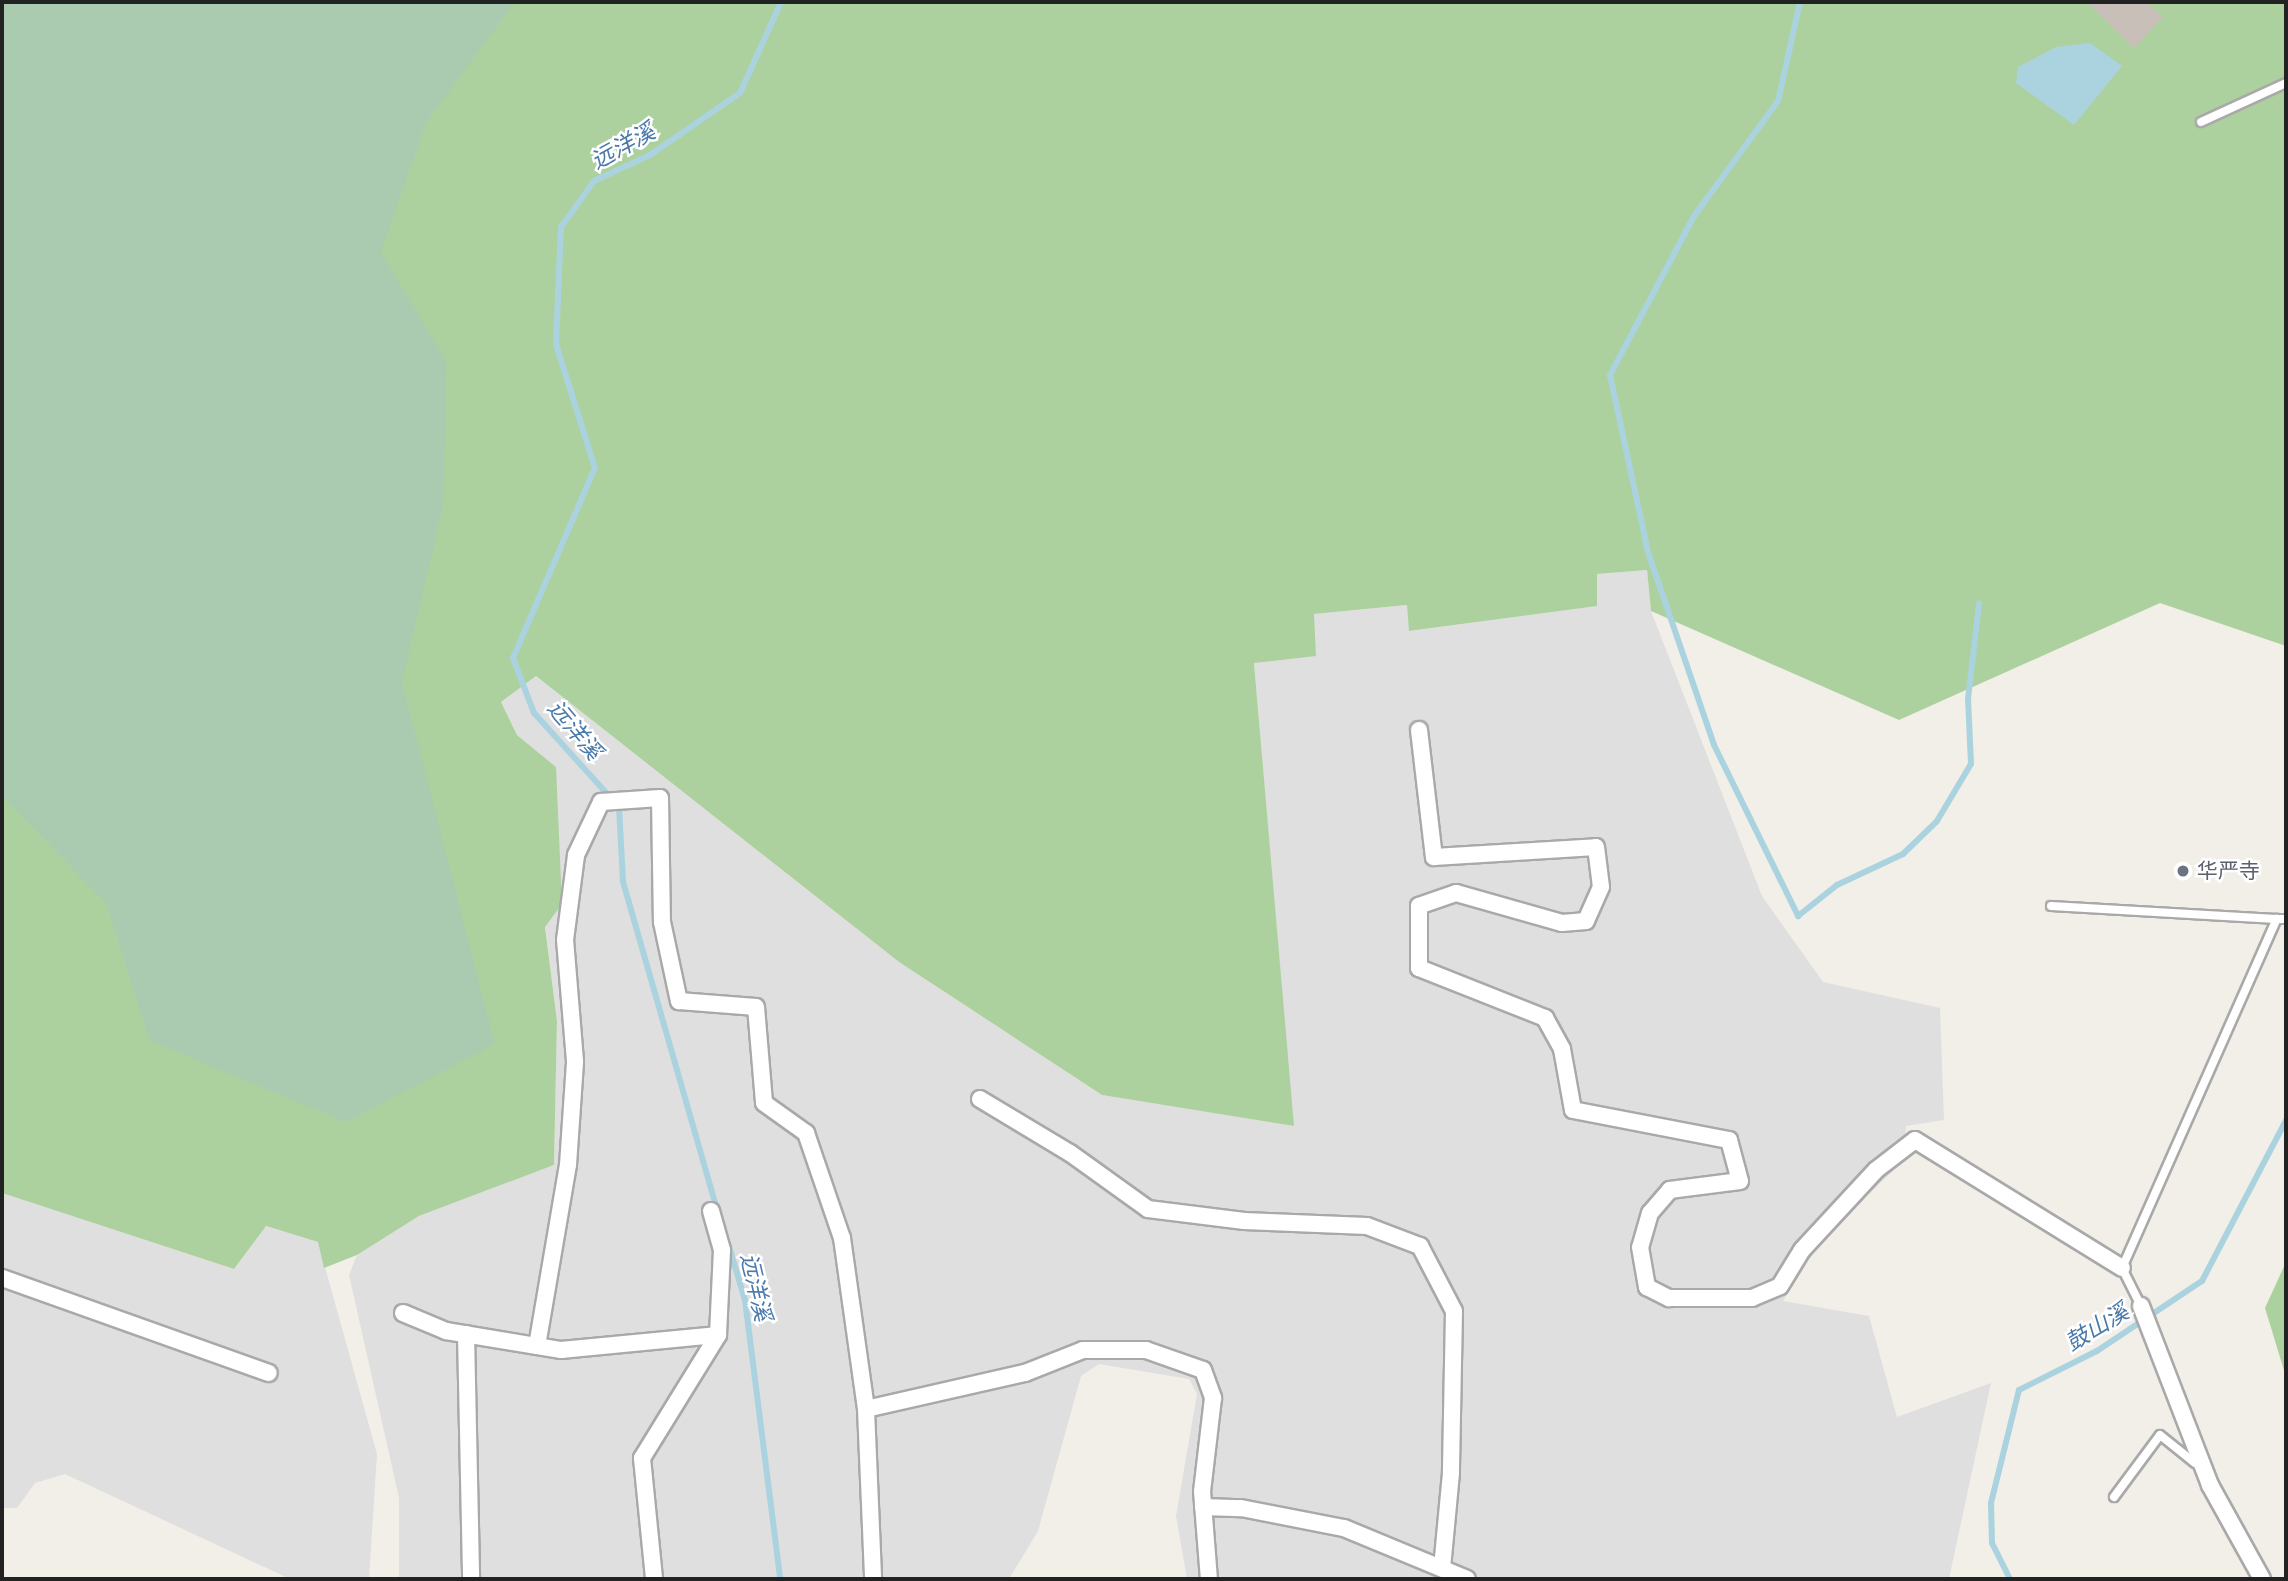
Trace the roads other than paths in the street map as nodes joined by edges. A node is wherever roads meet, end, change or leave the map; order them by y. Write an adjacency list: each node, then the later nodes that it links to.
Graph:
1 (2286, 83): 2 (lane)
2 (2201, 122)
3 (1419, 730): 8 (street)
4 (2051, 906): 5 (lane)
5 (2281, 919): 8 (lane)
6 (980, 1099): 20 (street)
7 (711, 1211): 13 (street)
8 (2122, 1268): 10 (lane)
9 (2, 1278): 15 (street)
10 (2141, 1307): 17 (street)
11 (403, 1313): 12 (street)
12 (466, 1334): 14 (street); 21 (street)
13 (718, 1335): 14 (street); 22 (street)
14 (537, 1346): 16 (street)
15 (270, 1373)
16 (866, 1409): 19 (street); 23 (street)
17 (2210, 1485): 18 (lane); 26 (street)
18 (2114, 1497)
19 (1203, 1507): 20 (street); 24 (street)
20 (1442, 1569): 25 (street)
21 (471, 1579)
22 (654, 1579)
23 (873, 1579)
24 (1209, 1579)
25 (1467, 1579)
26 (2262, 1579)

